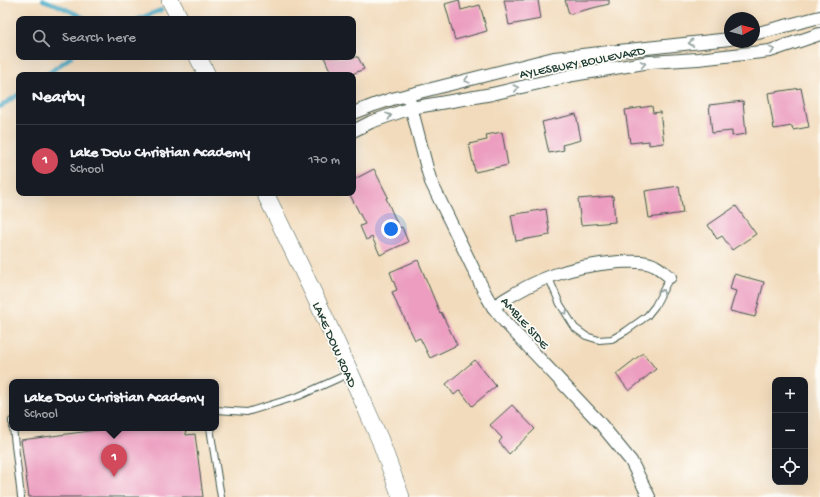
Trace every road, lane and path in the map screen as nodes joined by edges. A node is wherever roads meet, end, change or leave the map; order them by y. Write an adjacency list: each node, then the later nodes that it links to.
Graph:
1 (170, 0): 2 (street)
2 (178, 16)
3 (820, 17): 4 (street)
4 (760, 32)
5 (820, 34): 10 (street, AYLESBURY BOULEVARD, one-way to 5)
6 (724, 40): 9 (street, AYLESBURY BOULEVARD, one-way to 9)
7 (200, 60): 8 (street)
8 (206, 72)
9 (408, 95): 10 (street, AMBLE SIDE); 11 (street, AYLESBURY BOULEVARD)
10 (411, 108): 12 (street, AYLESBURY BOULEVARD, one-way to 10); 16 (street, AMBLE SIDE)
11 (356, 112)
12 (356, 130)
13 (266, 196): 17 (street, LAKE DOW ROAD)
14 (548, 276): 15 (street); 15 (lane, one-way to 15); 16 (street)
15 (670, 278)
16 (493, 307): 24 (street, AMBLE SIDE)
17 (350, 373): 18 (lane); 21 (street, LAKE DOW ROAD)
18 (219, 410)
19 (13, 431): 22 (lane)
20 (210, 431): 23 (lane)
21 (399, 496)
22 (21, 497)
23 (221, 497)
24 (649, 497)

